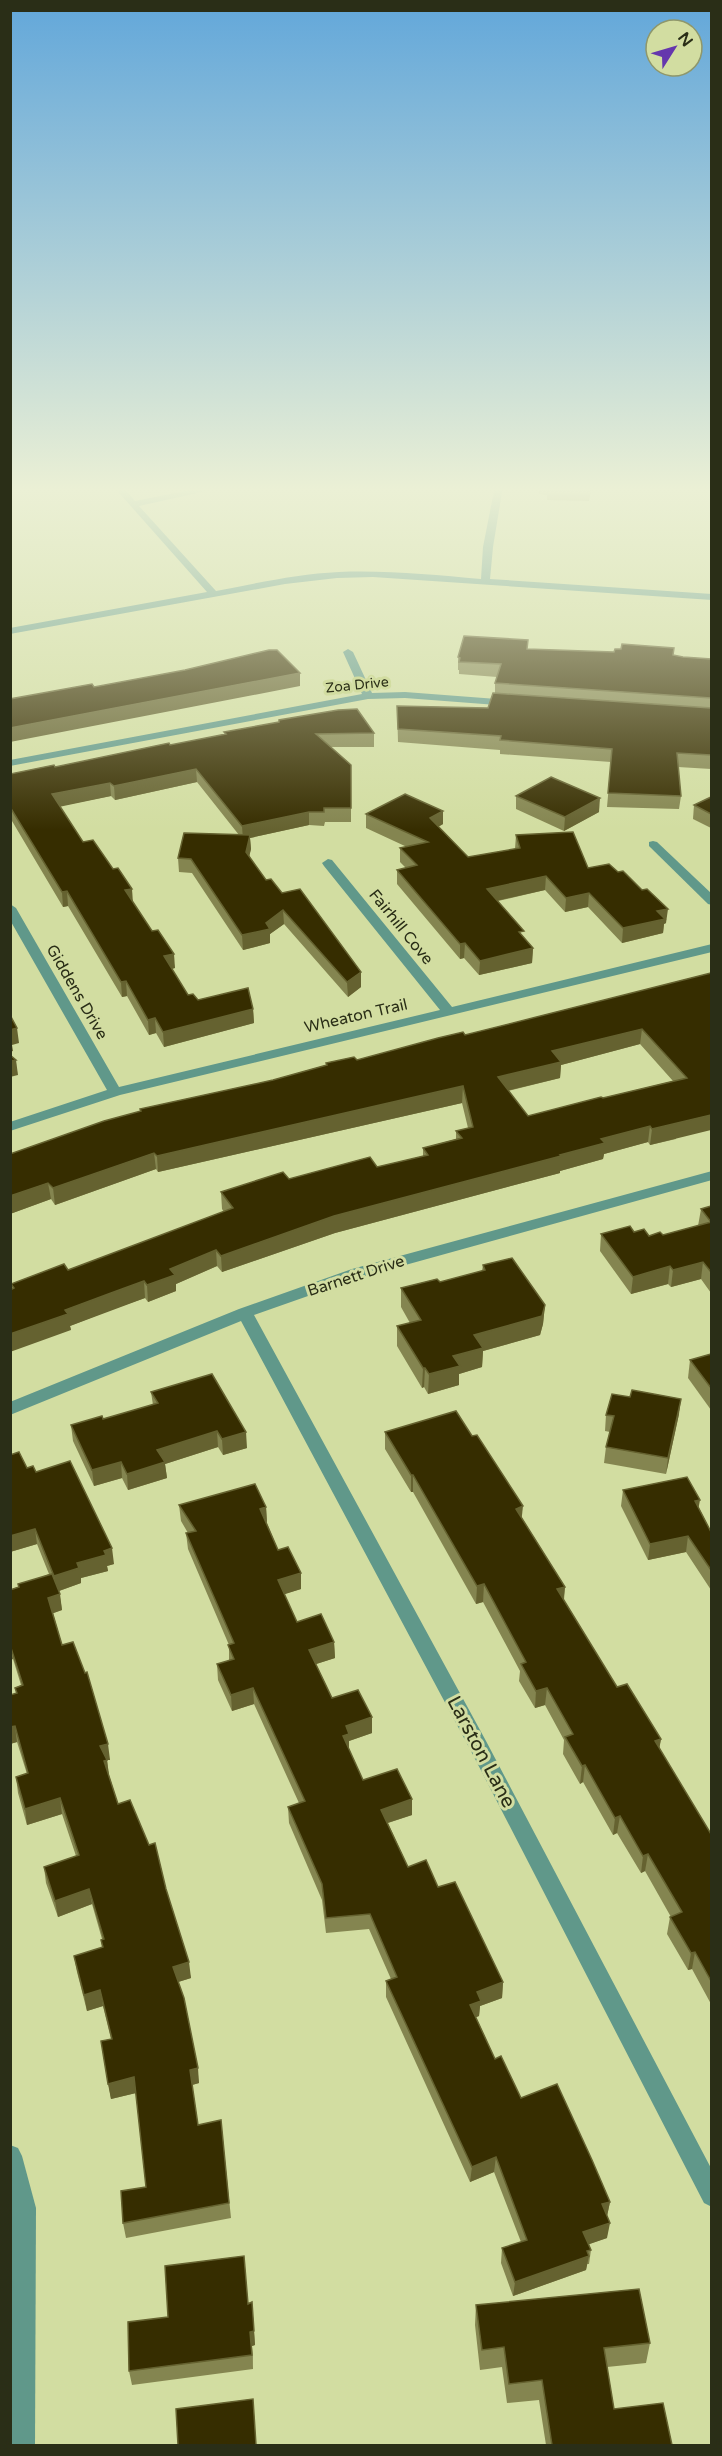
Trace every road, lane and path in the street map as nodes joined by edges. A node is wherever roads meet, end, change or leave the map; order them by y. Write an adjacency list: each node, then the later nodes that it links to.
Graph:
1 (183, 601): 2 (street)
2 (10, 631)
3 (348, 652): 4 (street)
4 (368, 696): 5 (street, Zoa Drive); 6 (street, Zoa Drive)
5 (523, 703)
6 (10, 763)
7 (654, 844): 9 (street)
8 (328, 863): 12 (street, Fairhill Cove)
9 (711, 901)
10 (10, 908): 13 (street, Giddens Drive)
11 (711, 948): 12 (street, Wheaton Trail)
12 (448, 1011): 13 (street, Wheaton Trail)
13 (115, 1092): 14 (street, Wheaton Trail)
14 (10, 1127)
15 (711, 1175): 16 (street, Barnett Drive)
16 (245, 1313): 17 (street, Barnett Drive); 19 (street, Larston Lane)
17 (10, 1409)
18 (10, 2156): 20 (street)
19 (711, 2194)
20 (22, 2445)

